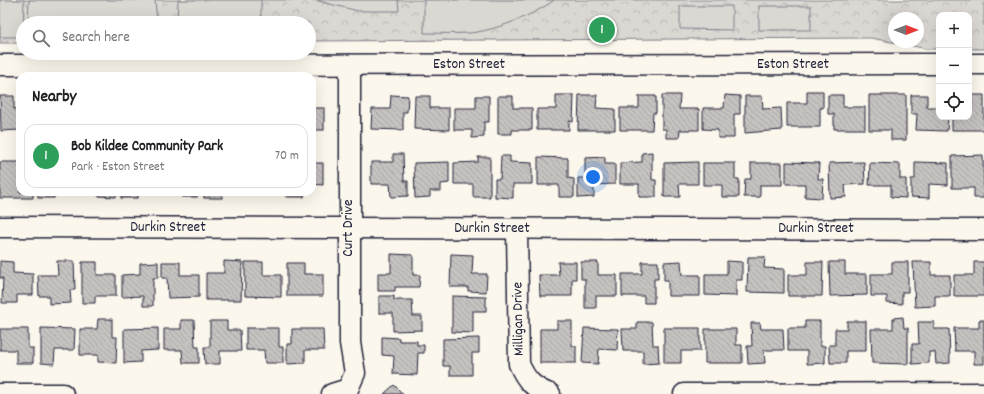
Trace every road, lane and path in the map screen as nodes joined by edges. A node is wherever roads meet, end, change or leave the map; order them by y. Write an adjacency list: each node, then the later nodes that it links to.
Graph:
1 (0, 64): 5 (street, Eston Street)
2 (936, 64): 5 (street, Eston Street)
3 (972, 64): 4 (street)
4 (984, 64)
5 (350, 65): 7 (street, Curt Drive)
6 (0, 227): 7 (street, Durkin Street)
7 (349, 228): 8 (street, Durkin Street); 10 (street, Curt Drive)
8 (517, 228): 9 (street, Durkin Street); 14 (street, Milligan Drive)
9 (984, 230)
10 (340, 391)
11 (984, 393): 15 (street)
12 (0, 394): 13 (street)
13 (63, 394)
14 (550, 394)
15 (684, 394)

